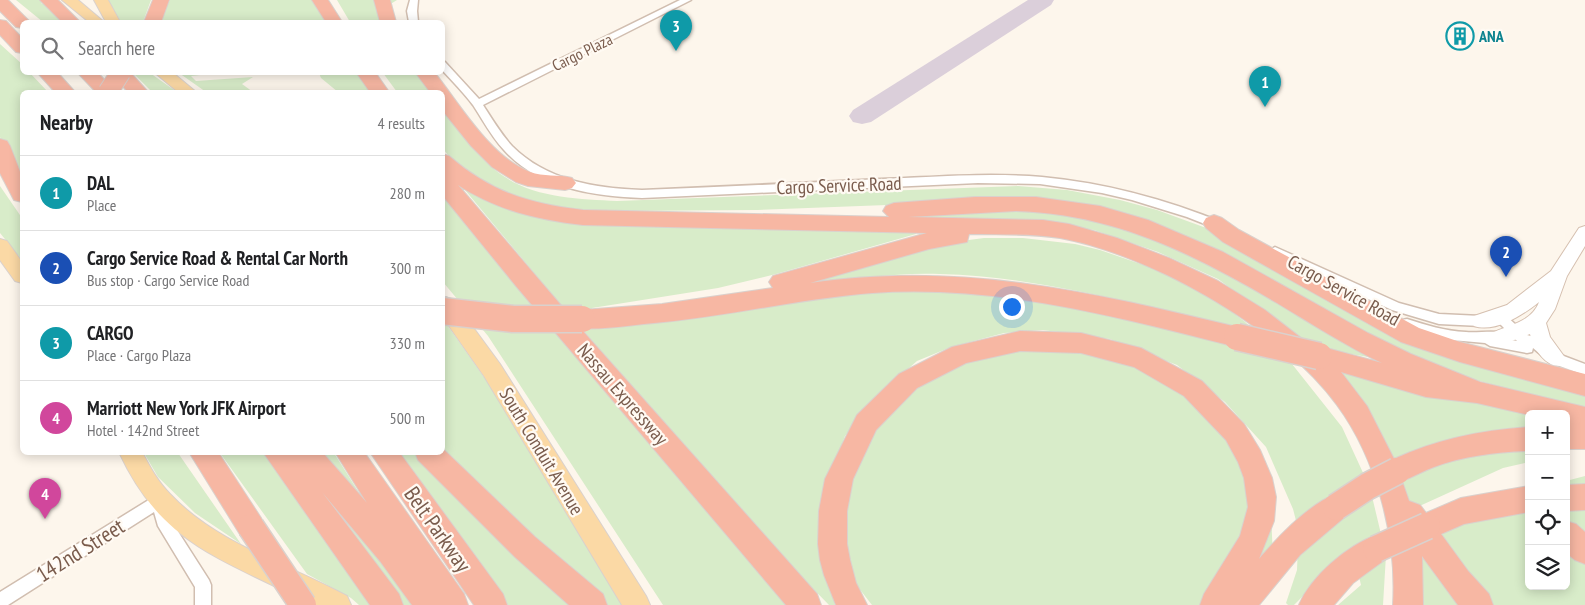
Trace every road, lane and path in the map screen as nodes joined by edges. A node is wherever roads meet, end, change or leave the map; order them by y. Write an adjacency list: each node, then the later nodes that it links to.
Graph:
1 (48, 0): 13 (highway)
2 (68, 0): 14 (main road)
3 (100, 0): 15 (main road)
4 (161, 0): 16 (highway)
5 (320, 0): 17 (highway)
6 (326, 0): 18 (highway)
7 (382, 0): 19 (highway)
8 (414, 0): 12 (street)
9 (423, 0): 12 (street)
10 (687, 0): 42 (street, Cargo Plaza)
11 (0, 2): 21 (highway)
12 (412, 11): 20 (street)
13 (69, 20)
14 (94, 20)
15 (112, 20)
16 (154, 20)
17 (332, 20)
18 (332, 20)
19 (387, 20)
20 (414, 20)
21 (20, 21)
22 (0, 25): 23 (highway)
23 (20, 46)
24 (445, 67): 42 (street, Cargo Service Road)
25 (49, 75): 33 (highway)
26 (75, 75): 34 (highway)
27 (89, 75): 35 (highway)
28 (118, 75): 36 (highway, bridge)
29 (123, 75): 37 (highway)
30 (165, 75): 38 (main road)
31 (367, 75): 39 (highway)
32 (426, 75): 40 (highway)
33 (63, 90)
34 (89, 90)
35 (105, 90)
36 (108, 90)
37 (136, 90)
38 (185, 90)
39 (378, 90)
40 (438, 90)
41 (445, 100): 46 (highway)
42 (477, 104): 46 (street, Cargo Service Road)
43 (0, 146): 48 (highway)
44 (445, 163): 50 (highway)
45 (0, 173): 49 (highway)
46 (565, 182): 51 (street, Cargo Service Road)
47 (445, 184): 99 (highway, Nassau Expressway)
48 (20, 191)
49 (20, 198)
50 (707, 220): 53 (highway); 68 (highway)
51 (1214, 223): 55 (street, Cargo Service Road); 67 (highway)
52 (1585, 232): 57 (street, Cargo Service Road)
53 (1108, 244): 61 (highway); 80 (highway)
54 (0, 246): 56 (main road)
55 (1276, 252): 62 (street, Cargo Service Road); 64 (street, Cargo Service Road)
56 (20, 273)
57 (1558, 275): 60 (street, Cargo Service Road); 63 (street, Cargo Service Road)
58 (445, 304): 98 (main road, South Conduit Avenue)
59 (445, 311): 61 (highway, bridge)
60 (1500, 317): 62 (street, Cargo Service Road); 64 (street)
61 (582, 319): 68 (highway, bridge)
62 (1481, 321)
63 (1536, 322): 64 (street); 65 (street)
64 (1510, 339): 65 (street); 66 (street)
65 (1556, 358): 66 (street)
66 (1585, 370)
67 (1585, 385)
68 (1477, 392): 69 (highway)
69 (1585, 418)
70 (1570, 437): 71 (highway)
71 (1585, 437)
72 (1525, 439): 80 (highway)
73 (132, 455): 83 (main road)
74 (204, 455): 91 (highway, bridge)
75 (278, 455): 93 (highway)
76 (308, 455): 94 (highway)
77 (350, 455): 95 (highway, Belt Parkway)
78 (385, 455): 96 (highway, Belt Parkway)
79 (431, 455): 97 (highway)
80 (1389, 471): 102 (highway, bridge); 104 (highway); 105 (highway); 106 (highway)
81 (1585, 497): 82 (highway)
82 (1570, 498)
83 (160, 500): 89 (street, 142nd Street); 90 (street); 92 (main road)
84 (1525, 500): 85 (highway)
85 (1461, 511): 86 (highway); 103 (highway, bridge)
86 (1525, 516)
87 (1570, 537): 88 (highway)
88 (1585, 550)
89 (0, 601)
90 (204, 605)
91 (303, 605)
92 (338, 605)
93 (388, 605)
94 (431, 605)
95 (453, 605)
96 (492, 605)
97 (592, 605)
98 (637, 605)
99 (806, 605)
100 (852, 605): 101 (highway)
101 (1215, 605)
102 (1240, 605)
103 (1314, 605)
104 (1395, 605)
105 (1408, 605)
106 (1478, 605)

